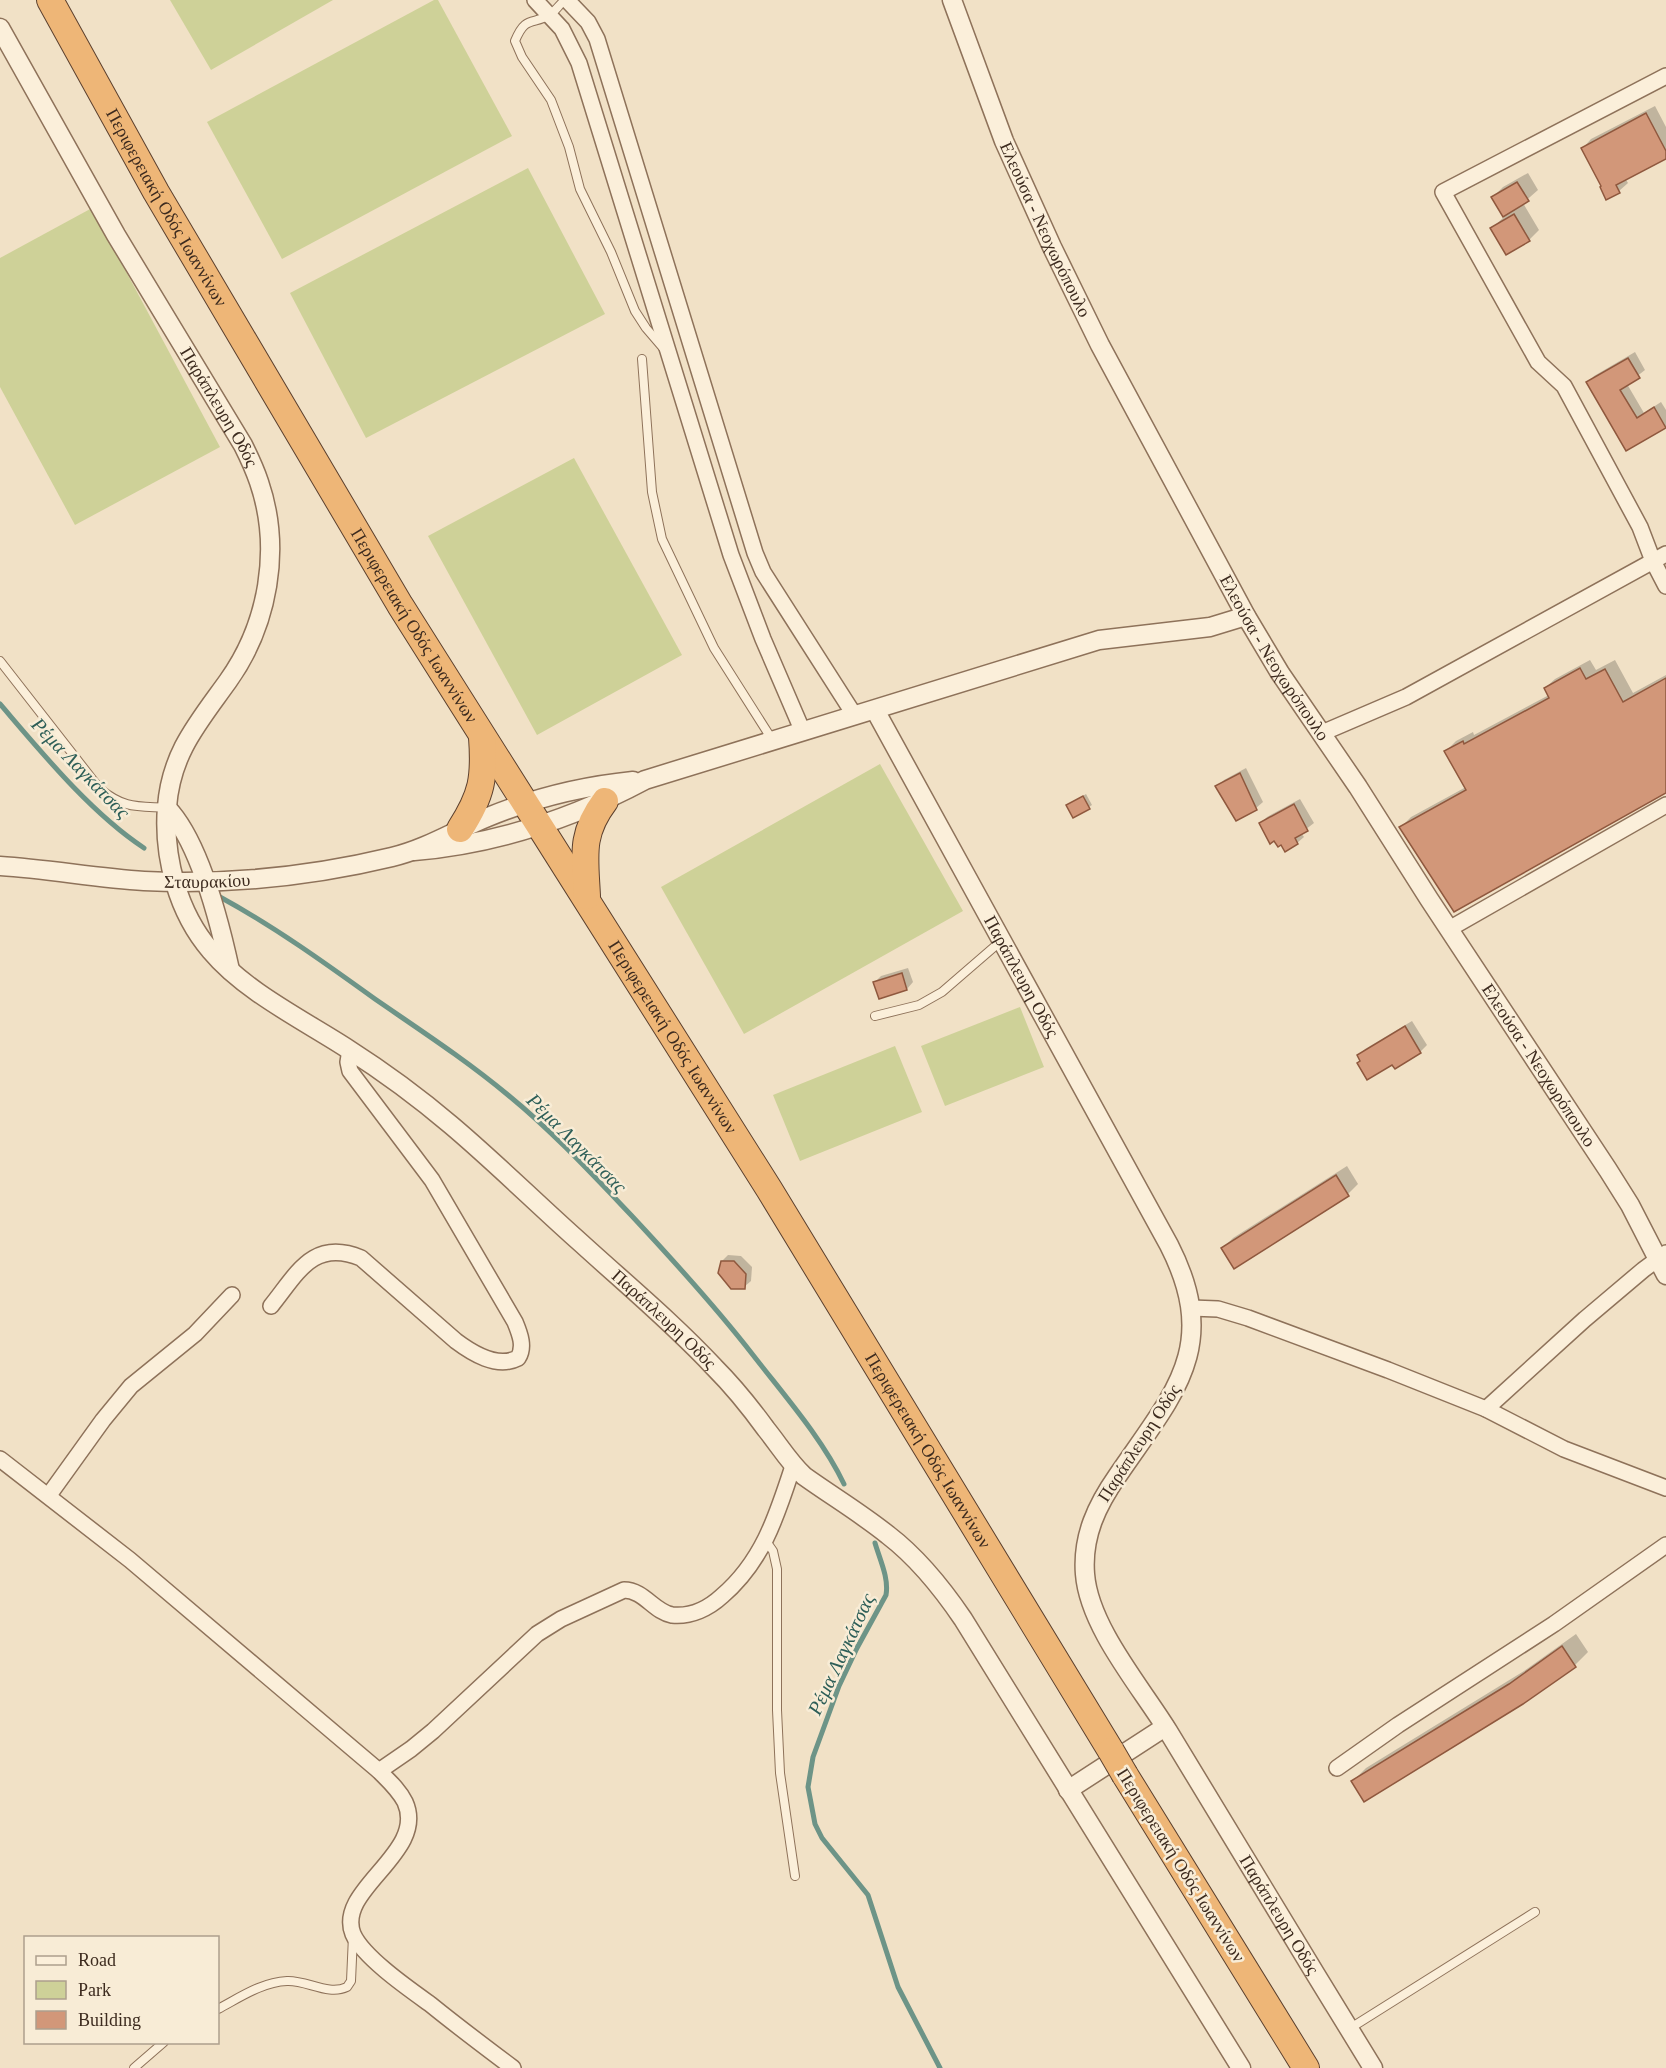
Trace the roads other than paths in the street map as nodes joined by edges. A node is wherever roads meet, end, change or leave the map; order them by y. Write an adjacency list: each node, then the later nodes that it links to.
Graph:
1 (50, 0): 18 (highway, Περιφερειακή Οδός Ιωαννίνων)
2 (534, 0): 5 (street)
3 (566, 0): 5 (lane); 15 (street)
4 (952, 0): 12 (street, Ελεούσα - Νεοχωρόπουλο)
5 (550, 15): 8 (street); 8 (lane)
6 (0, 28): 24 (street, Παράπλευρη Οδός)
7 (1666, 76): 10 (street)
8 (669, 355): 16 (street)
9 (642, 359): 19 (lane)
10 (1660, 558): 11 (street); 17 (street)
11 (1666, 586)
12 (1246, 616): 14 (street); 17 (street, Ελεούσα - Νεοχωρόπουλο)
13 (0, 661): 24 (lane)
14 (875, 710): 15 (street); 33 (street, Παράπλευρη Οδός)
15 (855, 716): 16 (street)
16 (803, 732): 19 (street)
17 (1323, 733): 32 (street, Ελεούσα - Νεοχωρόπουλο)
18 (482, 737): 22 (highway, Περιφερειακή Οδός Ιωαννίνων); 26 (highway)
19 (773, 741): 20 (street)
20 (645, 780): 21 (street); 22 (street)
21 (605, 801): 25 (street); 31 (highway)
22 (526, 805): 25 (highway, Περιφερειακή Οδός Ιωαννίνων); 26 (street)
23 (1666, 805): 32 (street)
24 (167, 808): 29 (street, Παράπλευρη Οδός); 30 (street)
25 (540, 826): 27 (street); 31 (highway, Περιφερειακή Οδός Ιωαννίνων)
26 (460, 830): 27 (street)
27 (414, 851): 30 (street, Σταυρακίου)
28 (0, 866): 29 (street, Σταυρακίου)
29 (174, 882): 30 (street, Σταυρακίου); 34 (street, Παράπλευρη Οδός)
30 (205, 882): 34 (street)
31 (587, 899): 62 (highway, Περιφερειακή Οδός Ιωαννίνων, bridge)
32 (1449, 929): 37 (street, Ελεούσα - Νεοχωρόπουλο)
33 (1001, 940): 35 (lane); 41 (street, Παράπλευρη Οδός)
34 (230, 970): 36 (street, Παράπλευρη Οδός)
35 (875, 1016)
36 (350, 1050): 40 (street); 44 (street, Παράπλευρη Οδός)
37 (1662, 1256): 38 (street, Ελεούσα - Νεοχωρόπουλο); 42 (street)
38 (1666, 1275)
39 (232, 1296): 46 (street)
40 (271, 1306)
41 (1191, 1308): 42 (street); 49 (street, Παράπλευρη Οδός)
42 (1486, 1409): 45 (street)
43 (0, 1459): 46 (street)
44 (793, 1466): 47 (street); 52 (street, Παράπλευρη Οδός)
45 (1666, 1488)
46 (49, 1495): 51 (street)
47 (766, 1541): 51 (street); 53 (lane)
48 (1666, 1545): 50 (street)
49 (1165, 1727): 52 (street); 57 (street, Παράπλευρη Οδός)
50 (1337, 1768)
51 (379, 1771): 55 (street)
52 (1068, 1790): 61 (street, Παράπλευρη Οδός)
53 (795, 1876)
54 (1535, 1912): 57 (lane)
55 (353, 1935): 56 (lane); 60 (street)
56 (219, 2008)
57 (1349, 2029): 63 (street, Παράπλευρη Οδός)
58 (163, 2044): 59 (lane)
59 (134, 2068)
60 (513, 2068)
61 (1241, 2068)
62 (1306, 2068)
63 (1373, 2068)

